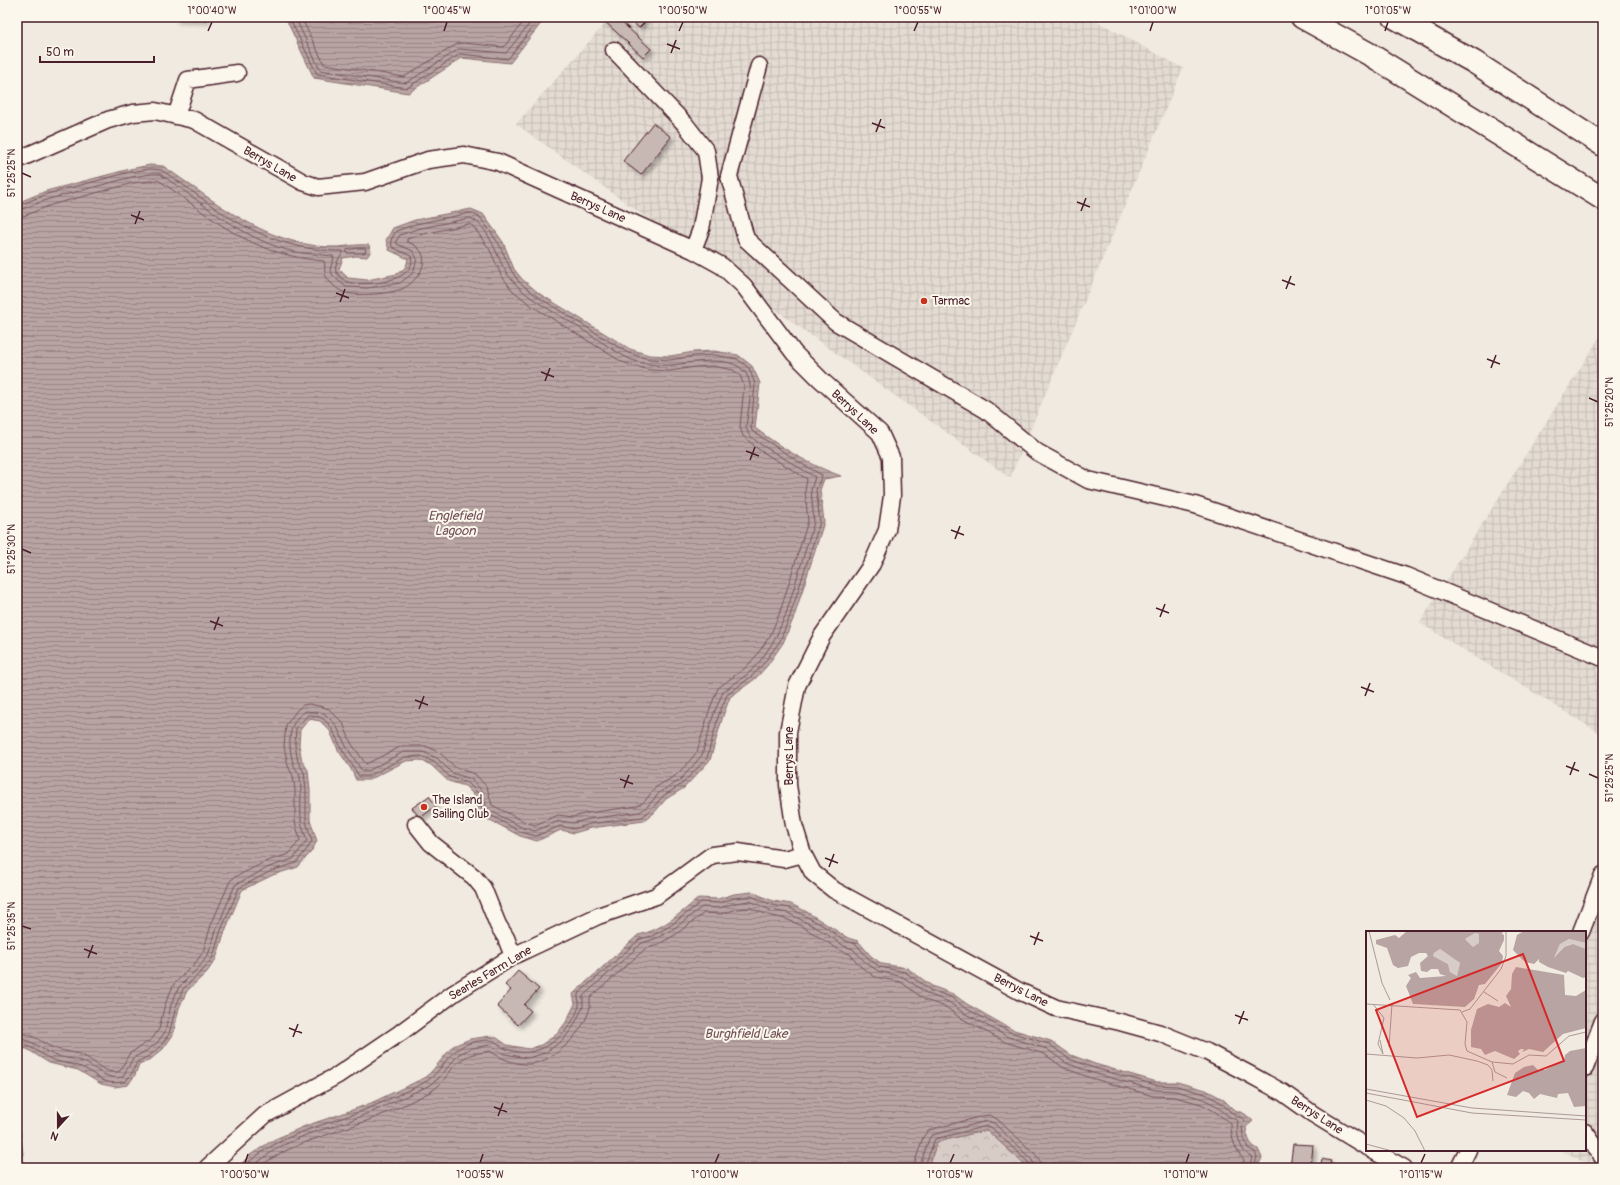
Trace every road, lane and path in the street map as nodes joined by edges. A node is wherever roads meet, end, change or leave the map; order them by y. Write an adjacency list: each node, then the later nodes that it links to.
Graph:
1 (1302, 17): 9 (highway)
2 (1394, 17): 7 (highway)
3 (614, 50): 10 (street)
4 (759, 66): 11 (street)
5 (238, 73): 6 (street)
6 (176, 116): 8 (street, Berrys Lane); 10 (street, Berrys Lane)
7 (1603, 145)
8 (17, 160)
9 (1603, 199)
10 (693, 250): 13 (street, Berrys Lane)
11 (1603, 658)
12 (416, 824): 16 (street)
13 (802, 854): 16 (street, Searles Farm Lane); 20 (street, Berrys Lane)
14 (1603, 875): 15 (street)
15 (1580, 931)
16 (513, 956): 24 (street, Searles Farm Lane)
17 (1603, 1021): 18 (street)
18 (1586, 1065)
19 (1586, 1133): 23 (street)
20 (1366, 1146)
21 (1374, 1151): 25 (street)
22 (1468, 1151): 26 (street)
23 (1603, 1158)
24 (207, 1168)
25 (1404, 1168)
26 (1459, 1168)

